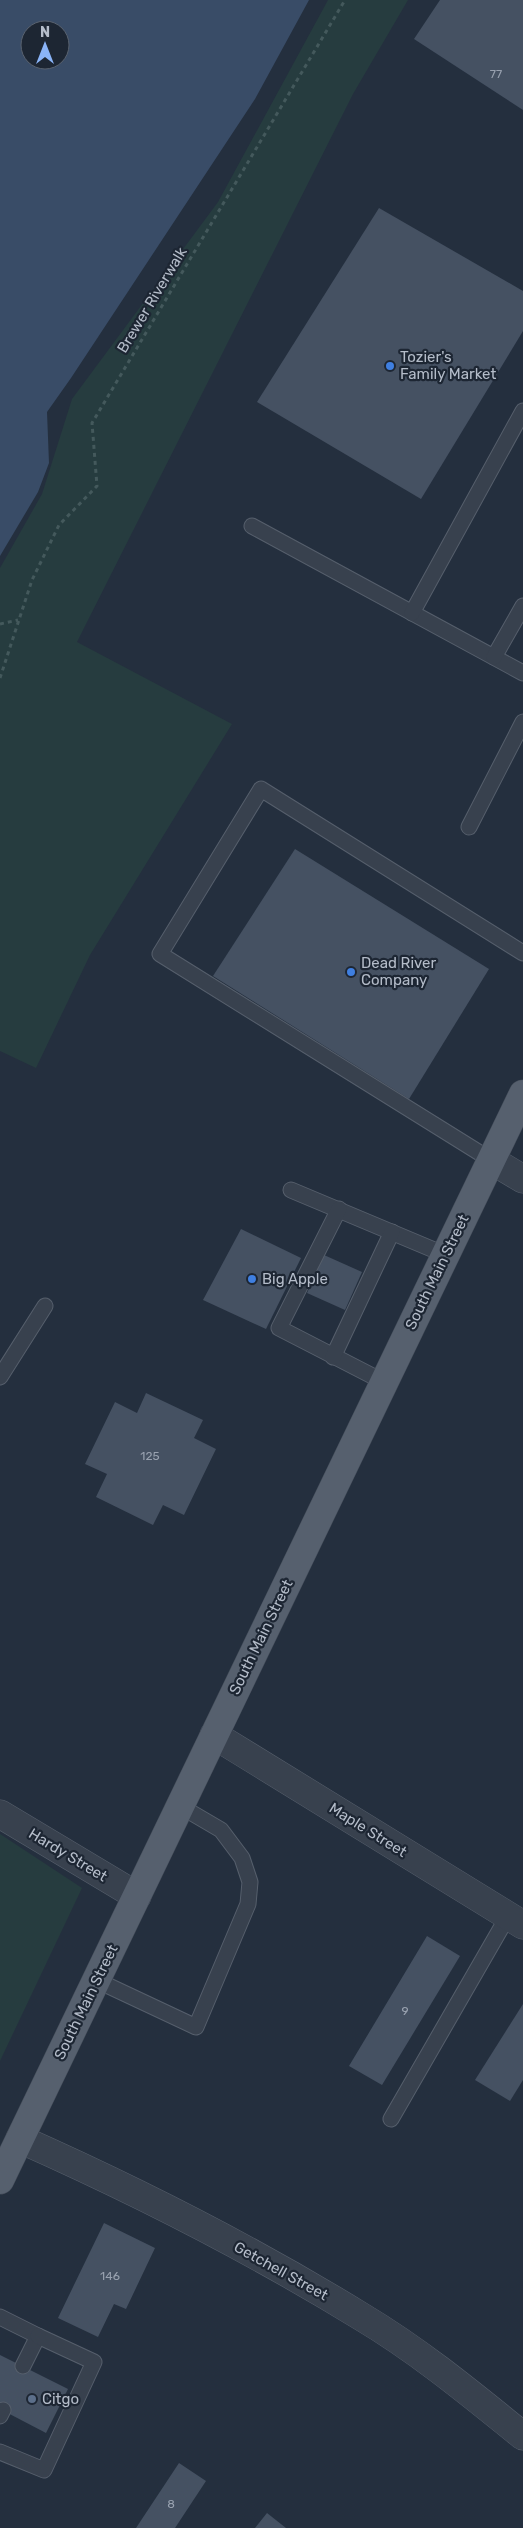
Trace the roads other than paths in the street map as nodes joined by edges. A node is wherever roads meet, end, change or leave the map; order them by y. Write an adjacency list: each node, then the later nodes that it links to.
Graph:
1 (523, 411): 4 (lane)
2 (252, 526): 4 (lane)
3 (523, 606): 5 (lane)
4 (412, 613): 5 (lane)
5 (494, 657): 6 (lane)
6 (523, 673)
7 (523, 722): 8 (lane)
8 (469, 827)
9 (523, 953): 11 (lane)
10 (523, 1094): 11 (main road, South Main Street)
11 (491, 1160): 12 (street); 16 (main road, South Main Street)
12 (523, 1178)
13 (291, 1190): 14 (lane)
14 (338, 1209): 15 (lane); 18 (lane)
15 (392, 1232): 16 (lane); 18 (lane)
16 (446, 1255): 20 (main road, South Main Street)
17 (45, 1306): 19 (lane)
18 (333, 1357): 20 (lane)
19 (0, 1377)
20 (384, 1382): 21 (main road, South Main Street)
21 (214, 1735): 22 (main road, South Main Street); 25 (street, Maple Street)
22 (180, 1806): 24 (main road, South Main Street); 26 (lane)
23 (0, 1814): 24 (street, Hardy Street)
24 (137, 1896): 26 (main road, South Main Street)
25 (515, 1920): 27 (lane)
26 (96, 1980): 28 (main road, South Main Street)
27 (391, 2119)
28 (20, 2139): 29 (main road, South Main Street); 33 (street, Getchell Street)
29 (0, 2180)
30 (0, 2317): 31 (lane)
31 (38, 2336): 32 (lane); 34 (lane)
32 (23, 2366)
33 (523, 2436)
34 (0, 2452)

